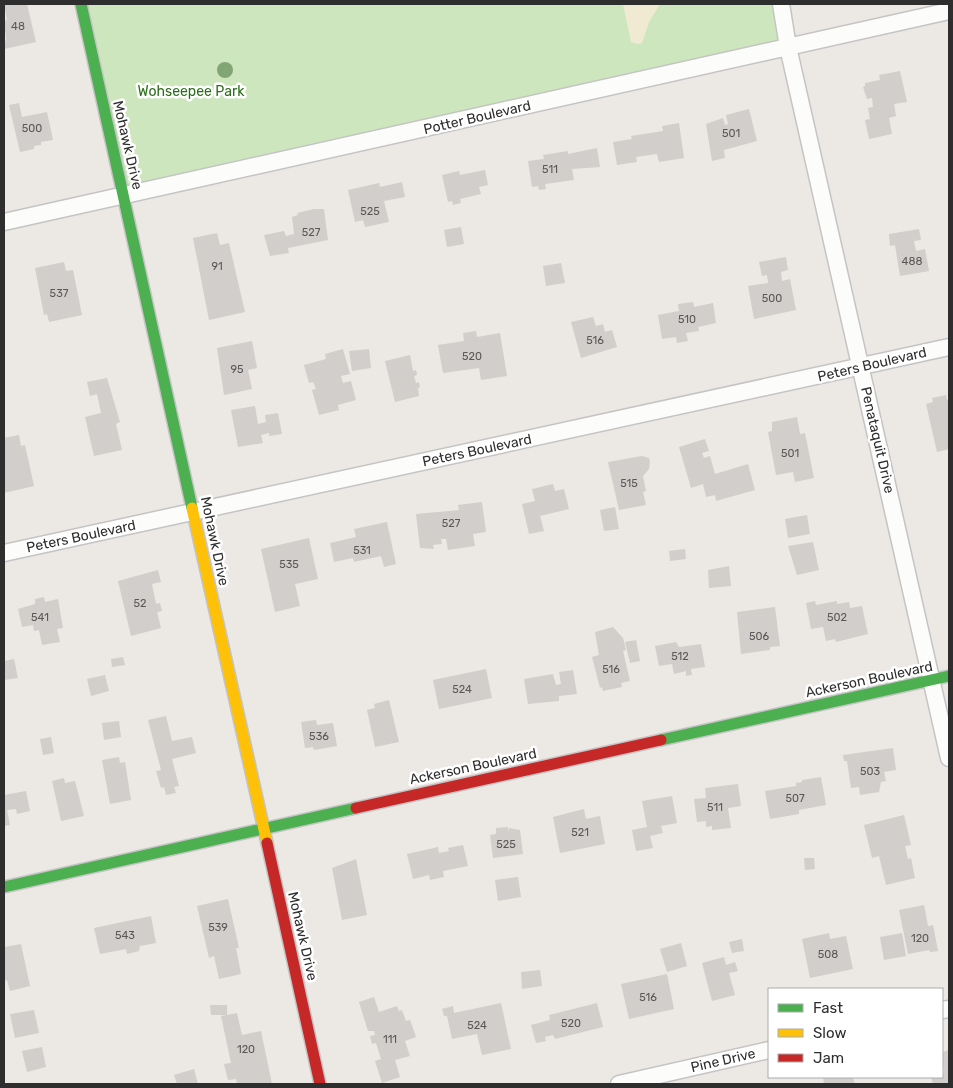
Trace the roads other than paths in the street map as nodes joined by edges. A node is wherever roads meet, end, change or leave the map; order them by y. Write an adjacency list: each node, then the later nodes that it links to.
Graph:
1 (81, 4): 5 (street, Mohawk Drive)
2 (781, 4): 4 (street, Penataquit Drive)
3 (949, 11): 4 (street, Potter Boulevard)
4 (788, 48): 5 (street, Potter Boulevard); 8 (street, Penataquit Drive)
5 (124, 196): 6 (street, Potter Boulevard); 9 (street, Mohawk Drive)
6 (4, 222)
7 (949, 347): 8 (street, Peters Boulevard)
8 (862, 367): 9 (street, Peters Boulevard); 12 (street, Penataquit Drive)
9 (193, 512): 10 (street, Peters Boulevard); 14 (street, Mohawk Drive)
10 (4, 553)
11 (949, 676): 12 (street, Ackerson Boulevard)
12 (932, 680): 13 (street, Penataquit Drive); 14 (street, Ackerson Boulevard)
13 (949, 758)
14 (263, 828): 15 (street, Ackerson Boulevard); 17 (street, Mohawk Drive)
15 (4, 886)
16 (768, 1050): 18 (street, Pine Drive)
17 (320, 1084)
18 (619, 1084)

